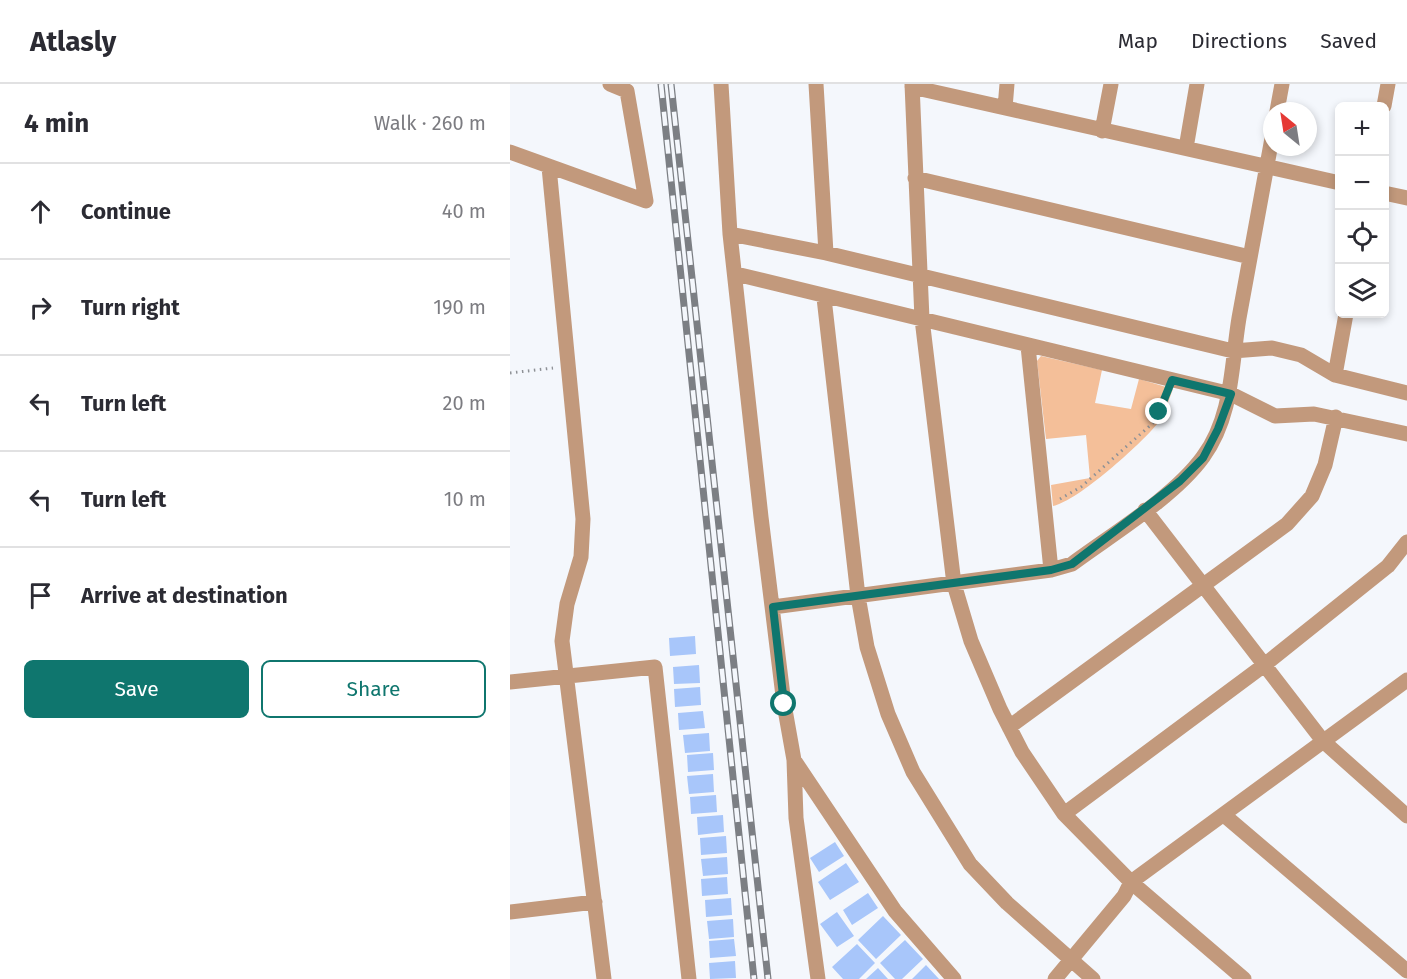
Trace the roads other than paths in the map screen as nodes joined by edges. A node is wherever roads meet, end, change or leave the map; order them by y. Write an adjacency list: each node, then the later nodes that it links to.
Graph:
1 (610, 84): 18 (street)
2 (721, 84): 23 (street)
3 (816, 84): 24 (street)
4 (1007, 84): 12 (street)
5 (1111, 84): 13 (street)
6 (1197, 84): 14 (street)
7 (1282, 84): 10 (street)
8 (1388, 84): 11 (street)
9 (912, 86): 12 (street); 19 (street)
10 (1279, 102)
11 (1385, 102)
12 (1005, 108): 13 (street)
13 (1102, 131): 14 (street)
14 (1185, 148): 17 (street)
15 (510, 152): 18 (street)
16 (1269, 156): 17 (street)
17 (1267, 166): 20 (street); 25 (street)
18 (549, 167): 46 (street)
19 (915, 178): 25 (street); 27 (street)
20 (1335, 182)
21 (1389, 195): 22 (street)
22 (1407, 198)
23 (730, 234): 24 (street); 26 (street)
24 (826, 253): 27 (street)
25 (1250, 257): 32 (street)
26 (736, 274): 28 (street); 44 (street)
27 (922, 276): 30 (street); 32 (street)
28 (824, 298): 30 (street); 43 (street)
29 (1345, 318): 33 (street)
30 (922, 319): 31 (street); 41 (street)
31 (1028, 346): 35 (street); 40 (street)
32 (1233, 351): 33 (street); 35 (street)
33 (1335, 375): 34 (street)
34 (1407, 393)
35 (1231, 394): 36 (street); 38 (street)
36 (1336, 417): 37 (street); 42 (street)
37 (1407, 434)
38 (1146, 510): 40 (street); 42 (street)
39 (1407, 542): 45 (street)
40 (1051, 570): 41 (street)
41 (954, 584): 43 (street); 49 (street)
42 (1204, 585): 45 (street); 49 (street)
43 (858, 596): 44 (street); 58 (street)
44 (773, 607): 51 (street)
45 (1263, 666): 50 (street); 52 (street)
46 (565, 678): 48 (street); 56 (street); 62 (street)
47 (1407, 680): 50 (street)
48 (510, 682)
49 (1009, 727): 52 (street)
50 (1323, 741): 53 (street); 54 (street)
51 (794, 760): 60 (street); 63 (street)
52 (1064, 814): 55 (street)
53 (1224, 815): 55 (street); 59 (street)
54 (1407, 816)
55 (1131, 882): 58 (street); 66 (street)
56 (595, 902): 57 (street); 61 (street)
57 (510, 912)
58 (1070, 960): 64 (street); 65 (street)
59 (1407, 971)
60 (820, 977)
61 (604, 979)
62 (689, 979)
63 (954, 979)
64 (1055, 979)
65 (1093, 979)
66 (1244, 979)

